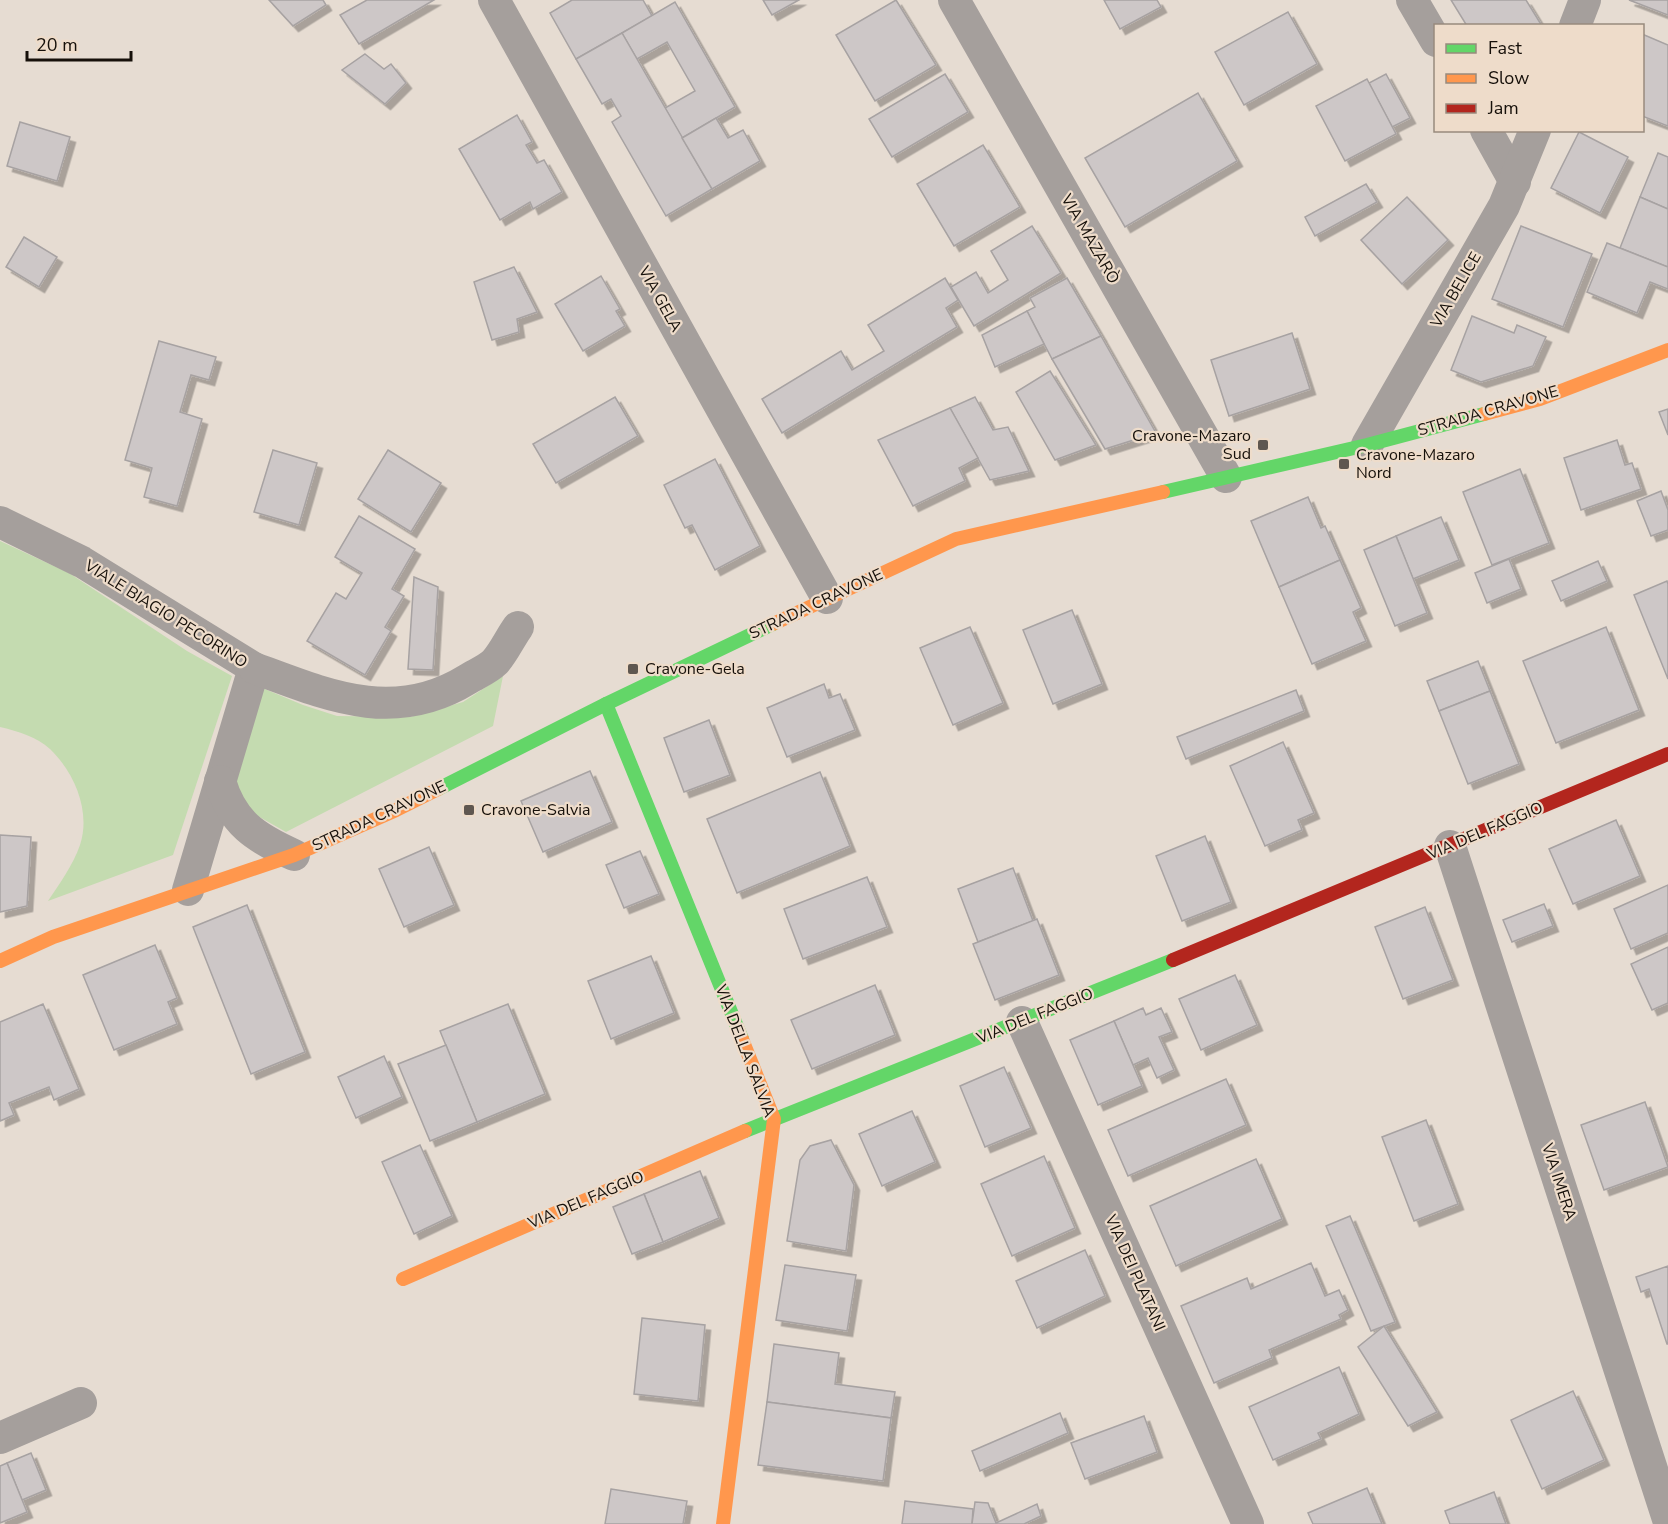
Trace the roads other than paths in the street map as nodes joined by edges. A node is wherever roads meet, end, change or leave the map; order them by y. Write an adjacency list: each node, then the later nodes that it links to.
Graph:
1 (954, 0): 12 (street, VIA MAZARÒ)
2 (1412, 0): 6 (street)
3 (1585, 0): 5 (street)
4 (497, 1): 14 (street, VIA GELA)
5 (1576, 24)
6 (1434, 38)
7 (1487, 132): 9 (street)
8 (1534, 132): 9 (street, VIA BELICE)
9 (1515, 182): 11 (street, VIA BELICE)
10 (1668, 350): 11 (street, STRADA CRAVONE)
11 (1366, 445): 12 (street, STRADA CRAVONE)
12 (1226, 477): 14 (street, STRADA CRAVONE)
13 (0, 522): 16 (street, VIALE BIAGIO PECORINO)
14 (827, 598): 17 (street, STRADA CRAVONE)
15 (518, 627): 16 (street)
16 (254, 668): 19 (street, VIALE BIAGIO PECORINO)
17 (606, 704): 21 (street, STRADA CRAVONE); 25 (street, VIA DELLA SALVIA)
18 (1668, 754): 20 (street, VIA DEL FAGGIO)
19 (220, 781): 21 (street); 22 (street, VIALE BIAGIO PECORINO)
20 (1450, 846): 24 (street, VIA DEL FAGGIO); 29 (street, VIA IMERA)
21 (294, 855): 22 (street, STRADA CRAVONE)
22 (188, 890): 23 (street, STRADA CRAVONE)
23 (0, 961)
24 (1022, 1022): 25 (street, VIA DEL FAGGIO); 31 (street, VIA DEI PLATANI)
25 (774, 1119): 26 (street, VIA DEL FAGGIO); 30 (street, VIA DELLA SALVIA)
26 (403, 1279)
27 (81, 1403): 28 (street)
28 (0, 1437)
29 (1668, 1519)
30 (723, 1524)
31 (1248, 1524)

